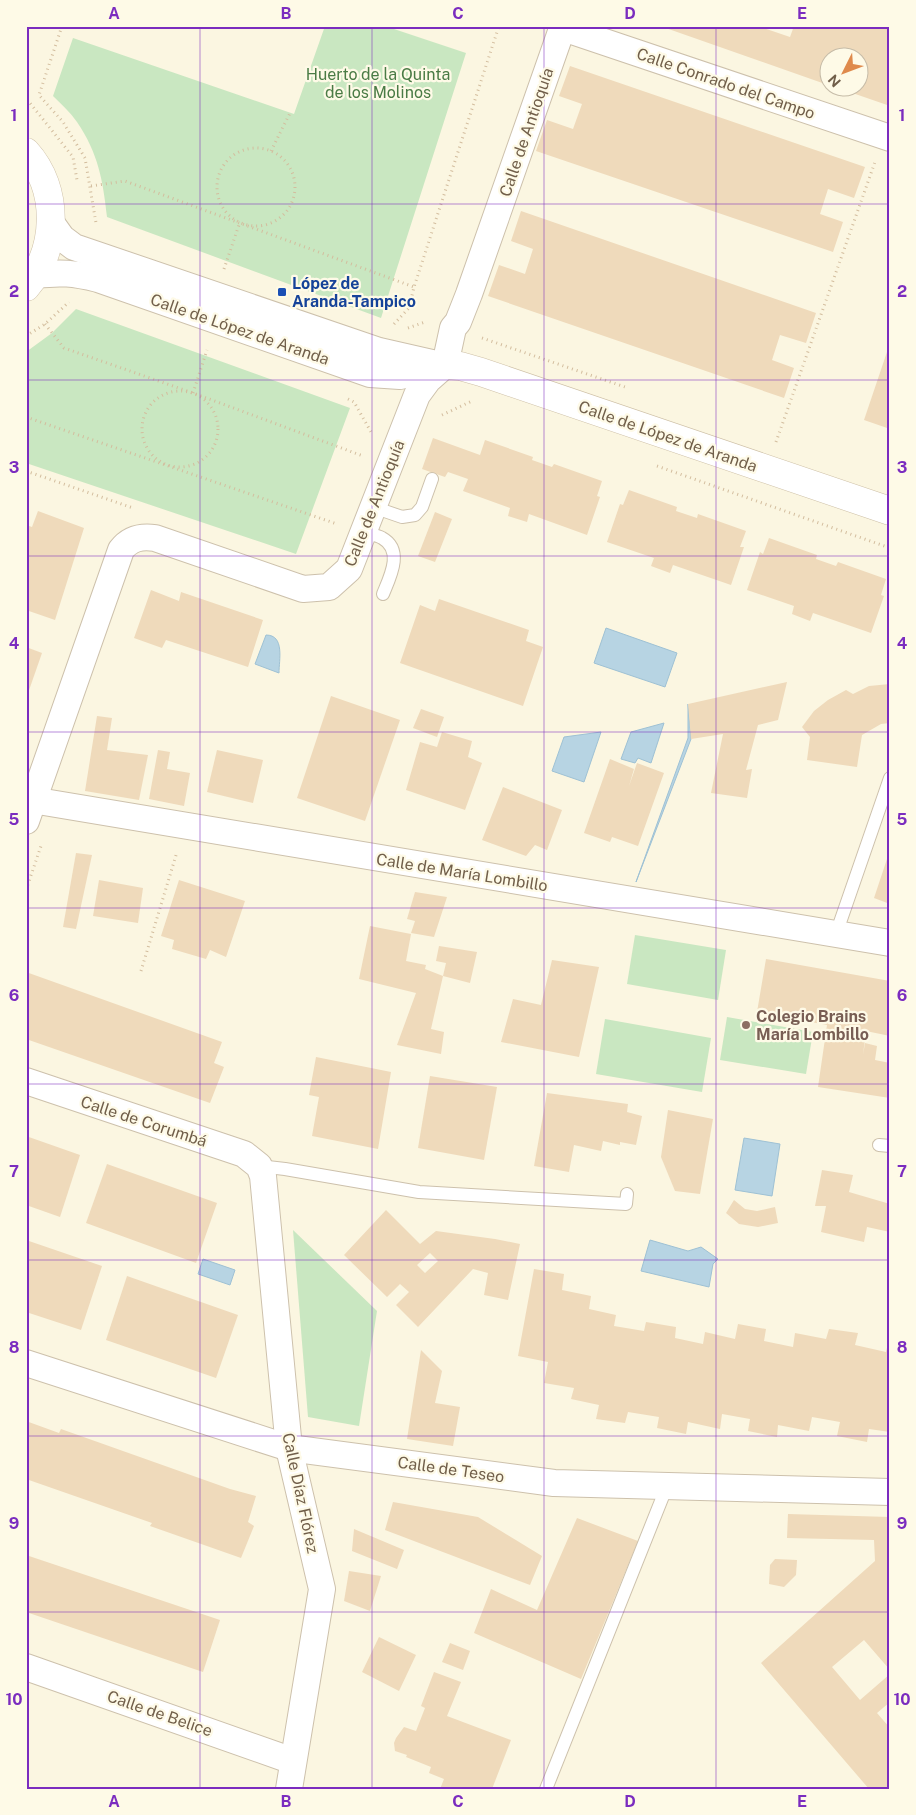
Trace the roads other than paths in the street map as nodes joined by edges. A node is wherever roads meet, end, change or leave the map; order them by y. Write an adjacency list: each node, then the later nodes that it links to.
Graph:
1 (563, 27): 2 (street, Calle Conrado del Campo); 6 (street, Calle de Antioquía)
2 (887, 137)
3 (26, 152): 4 (street)
4 (52, 224): 5 (street); 6 (street, Calle de López de Aranda)
5 (31, 281): 7 (street, Calle de López de Aranda)
6 (444, 365): 7 (street, Calle de López de Aranda); 8 (street, Calle de Antioquía); 11 (street, Calle de López de Aranda)
7 (370, 374): 8 (street)
8 (404, 425): 10 (street, Calle de Antioquía)
9 (432, 479): 10 (lane)
10 (373, 506): 12 (street, Calle de Antioquía)
11 (890, 511)
12 (353, 529): 13 (lane); 15 (street, Calle de Antioquía)
13 (383, 594)
14 (890, 778): 16 (lane)
15 (29, 807): 16 (street, Calle de María Lombillo)
16 (836, 934): 17 (street, Calle de María Lombillo)
17 (890, 943)
18 (26, 1082): 19 (street, Calle de Corumbá)
19 (259, 1166): 20 (lane); 22 (street, Calle Díaz Flórez)
20 (627, 1194)
21 (26, 1363): 22 (street, Calle de Teseo)
22 (289, 1448): 23 (street, Calle de Teseo); 26 (street, Calle Díaz Flórez)
23 (667, 1486): 24 (street, Calle de Teseo); 28 (lane)
24 (890, 1492)
25 (26, 1667): 26 (street, Calle de Belice)
26 (293, 1761): 27 (street, Calle Díaz Flórez)
27 (289, 1789)
28 (546, 1789)

